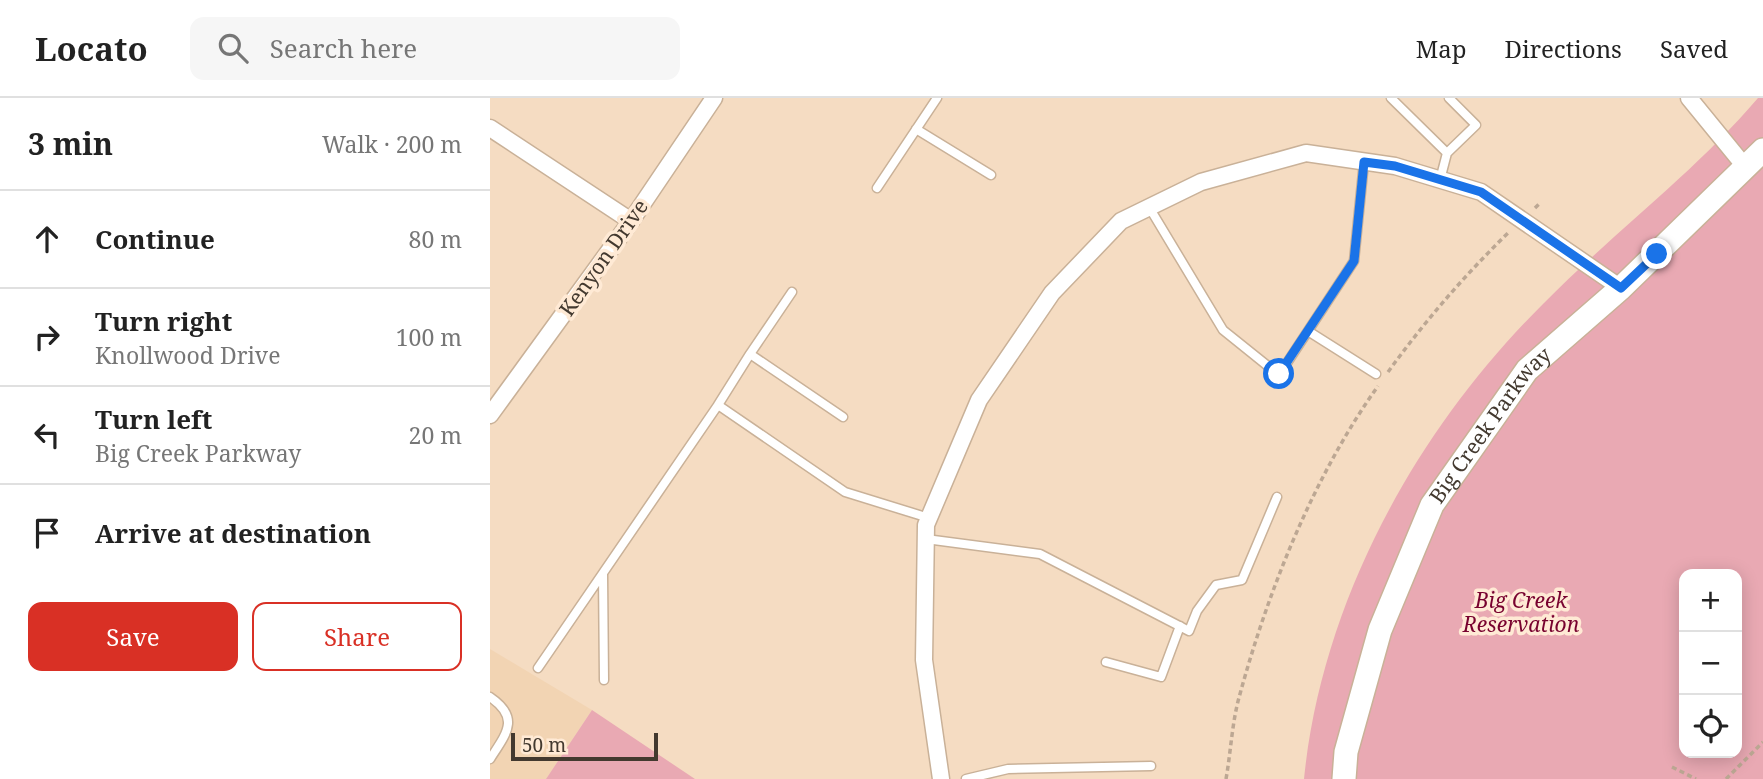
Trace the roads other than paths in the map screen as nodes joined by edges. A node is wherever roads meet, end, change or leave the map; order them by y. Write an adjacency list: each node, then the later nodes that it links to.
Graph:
1 (714, 98): 16 (street, Kenyon Drive)
2 (937, 98): 7 (lane)
3 (1391, 98): 9 (lane)
4 (1449, 98): 9 (lane)
5 (1689, 98): 11 (street)
6 (490, 128): 16 (street)
7 (916, 129): 12 (lane); 14 (lane)
8 (1763, 150): 11 (street, Big Creek Parkway)
9 (1447, 153): 13 (lane)
10 (1364, 162): 13 (street); 15 (street); 19 (lane)
11 (1747, 169): 17 (street, Big Creek Parkway)
12 (991, 176)
13 (1440, 180): 17 (street)
14 (877, 188)
15 (1149, 207): 19 (lane); 26 (street)
16 (631, 221): 23 (street, Kenyon Drive)
17 (1621, 288): 40 (street, Big Creek Parkway)
18 (792, 292): 20 (lane)
19 (1308, 331): 21 (lane)
20 (750, 354): 22 (lane); 24 (lane)
21 (1376, 374)
22 (718, 405): 26 (lane); 28 (lane)
23 (490, 415)
24 (843, 417)
25 (1276, 497): 29 (lane)
26 (929, 518): 27 (street)
27 (926, 539): 29 (lane); 37 (street)
28 (603, 573): 31 (lane); 32 (lane)
29 (1180, 626): 30 (lane)
30 (1106, 662)
31 (538, 668)
32 (604, 680)
33 (490, 698): 34 (lane)
34 (490, 759)
35 (1151, 766): 36 (lane)
36 (1058, 768): 38 (lane); 39 (lane)
37 (941, 779)
38 (966, 779)
39 (1057, 779)
40 (1344, 779)

